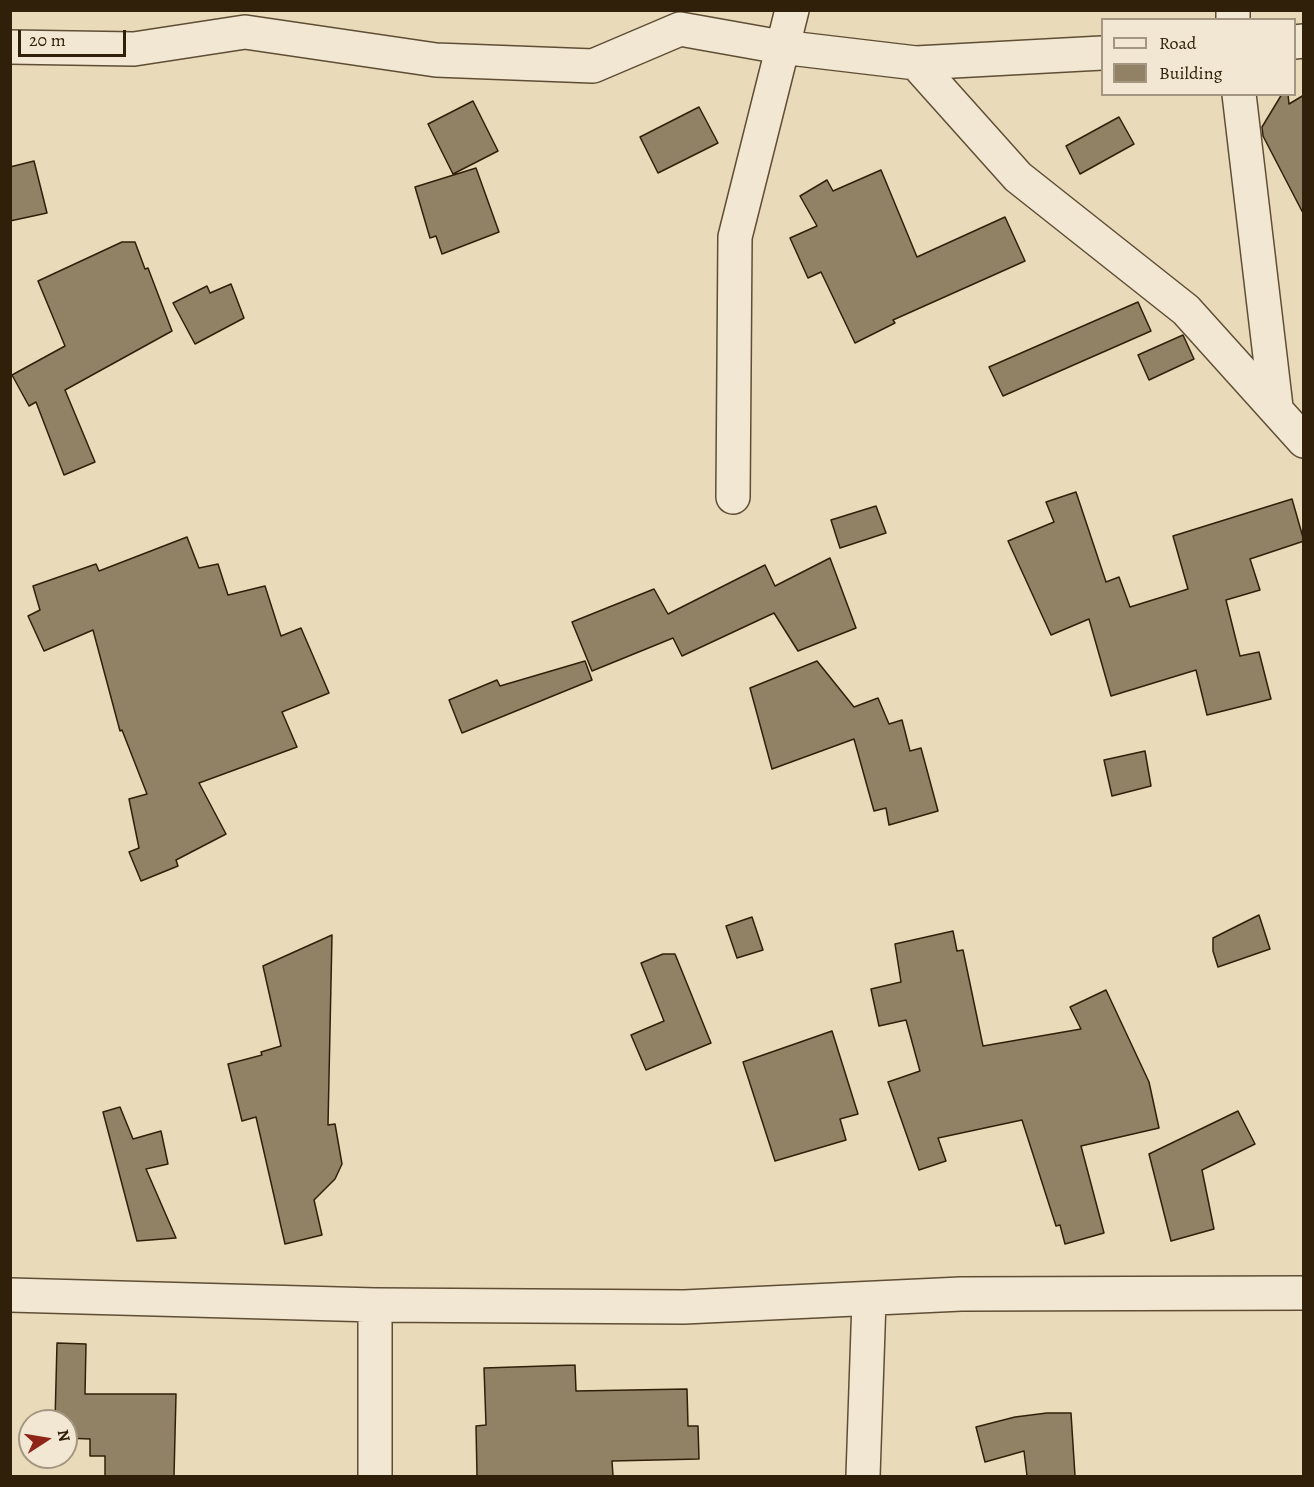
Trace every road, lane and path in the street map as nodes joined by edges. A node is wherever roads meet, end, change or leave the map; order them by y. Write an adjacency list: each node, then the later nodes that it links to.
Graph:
1 (792, 10): 3 (street)
2 (10, 47): 3 (street)
3 (781, 47): 5 (street); 9 (street)
4 (1101, 53): 5 (street)
5 (916, 63): 7 (street)
6 (1239, 96): 7 (street)
7 (1276, 407): 8 (street)
8 (1304, 441)
9 (733, 497)
10 (1304, 1293): 12 (street)
11 (10, 1295): 13 (street)
12 (869, 1300): 13 (street); 15 (street)
13 (375, 1305): 14 (street)
14 (375, 1476)
15 (863, 1476)

